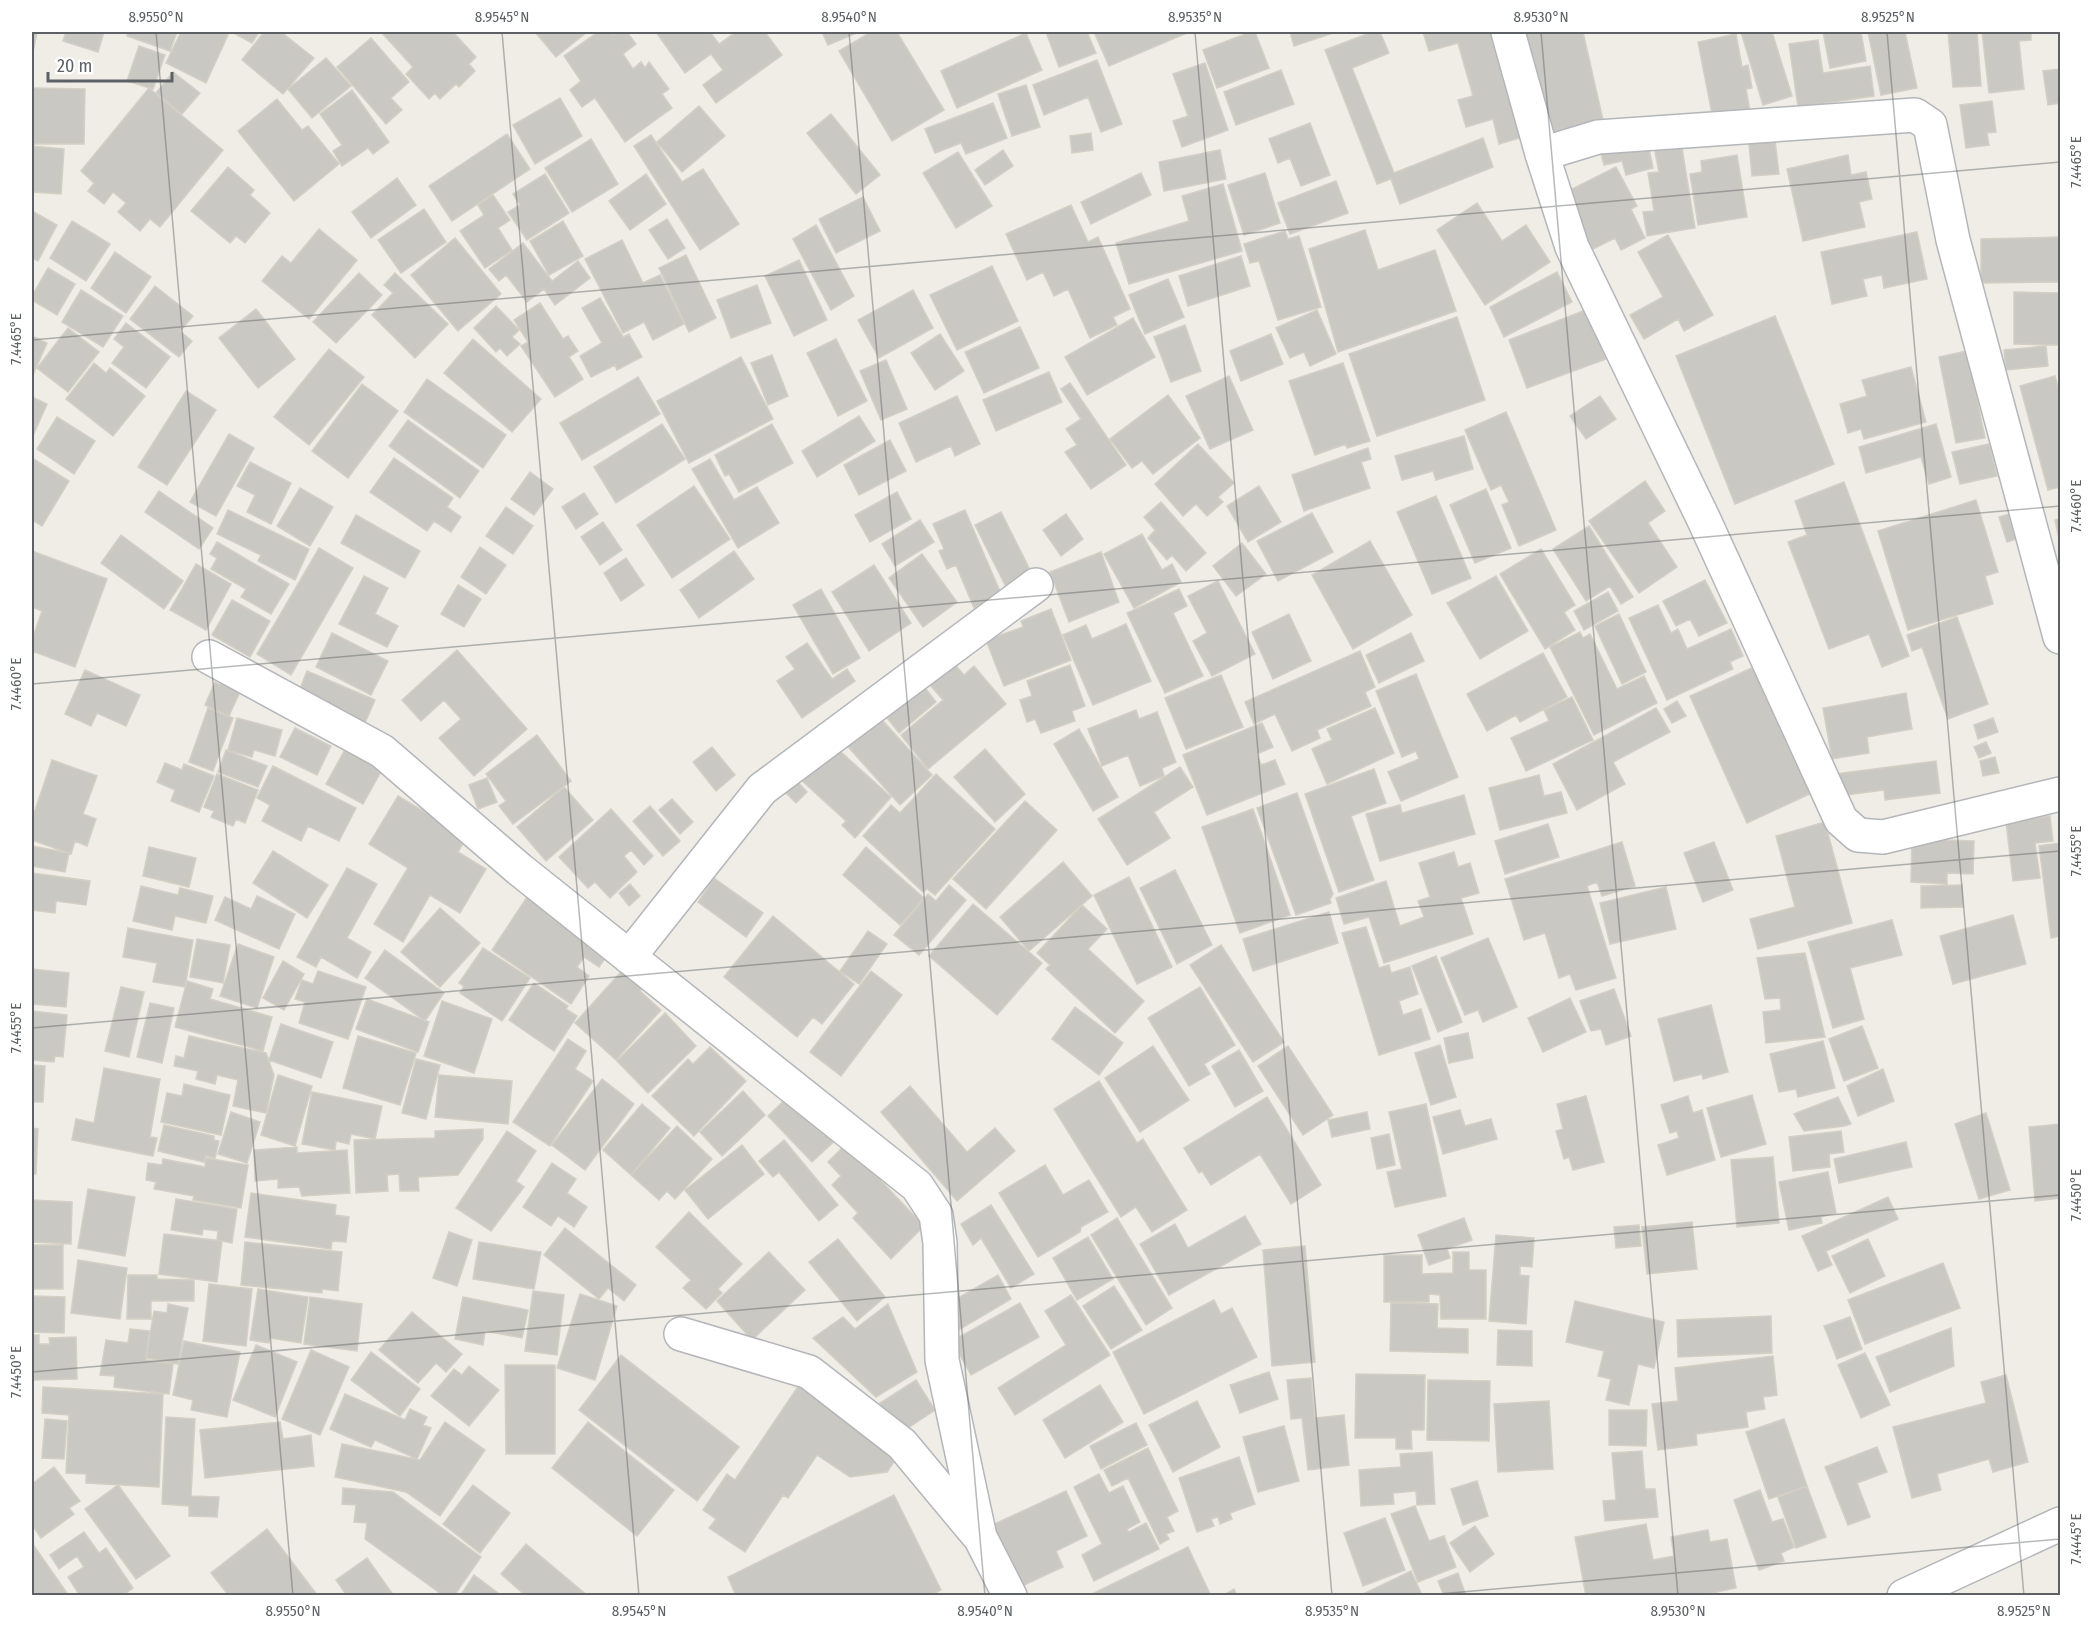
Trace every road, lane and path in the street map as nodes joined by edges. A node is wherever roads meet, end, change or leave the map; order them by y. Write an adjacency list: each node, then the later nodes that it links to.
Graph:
1 (1508, 32): 2 (street)
2 (1542, 154): 4 (street); 6 (street)
3 (1036, 585): 7 (street)
4 (2061, 637)
5 (209, 657): 7 (street)
6 (2061, 794)
7 (629, 957): 10 (street)
8 (681, 1334): 10 (street)
9 (2061, 1524): 12 (street)
10 (980, 1537): 11 (street)
11 (1010, 1596)
12 (1904, 1596)

